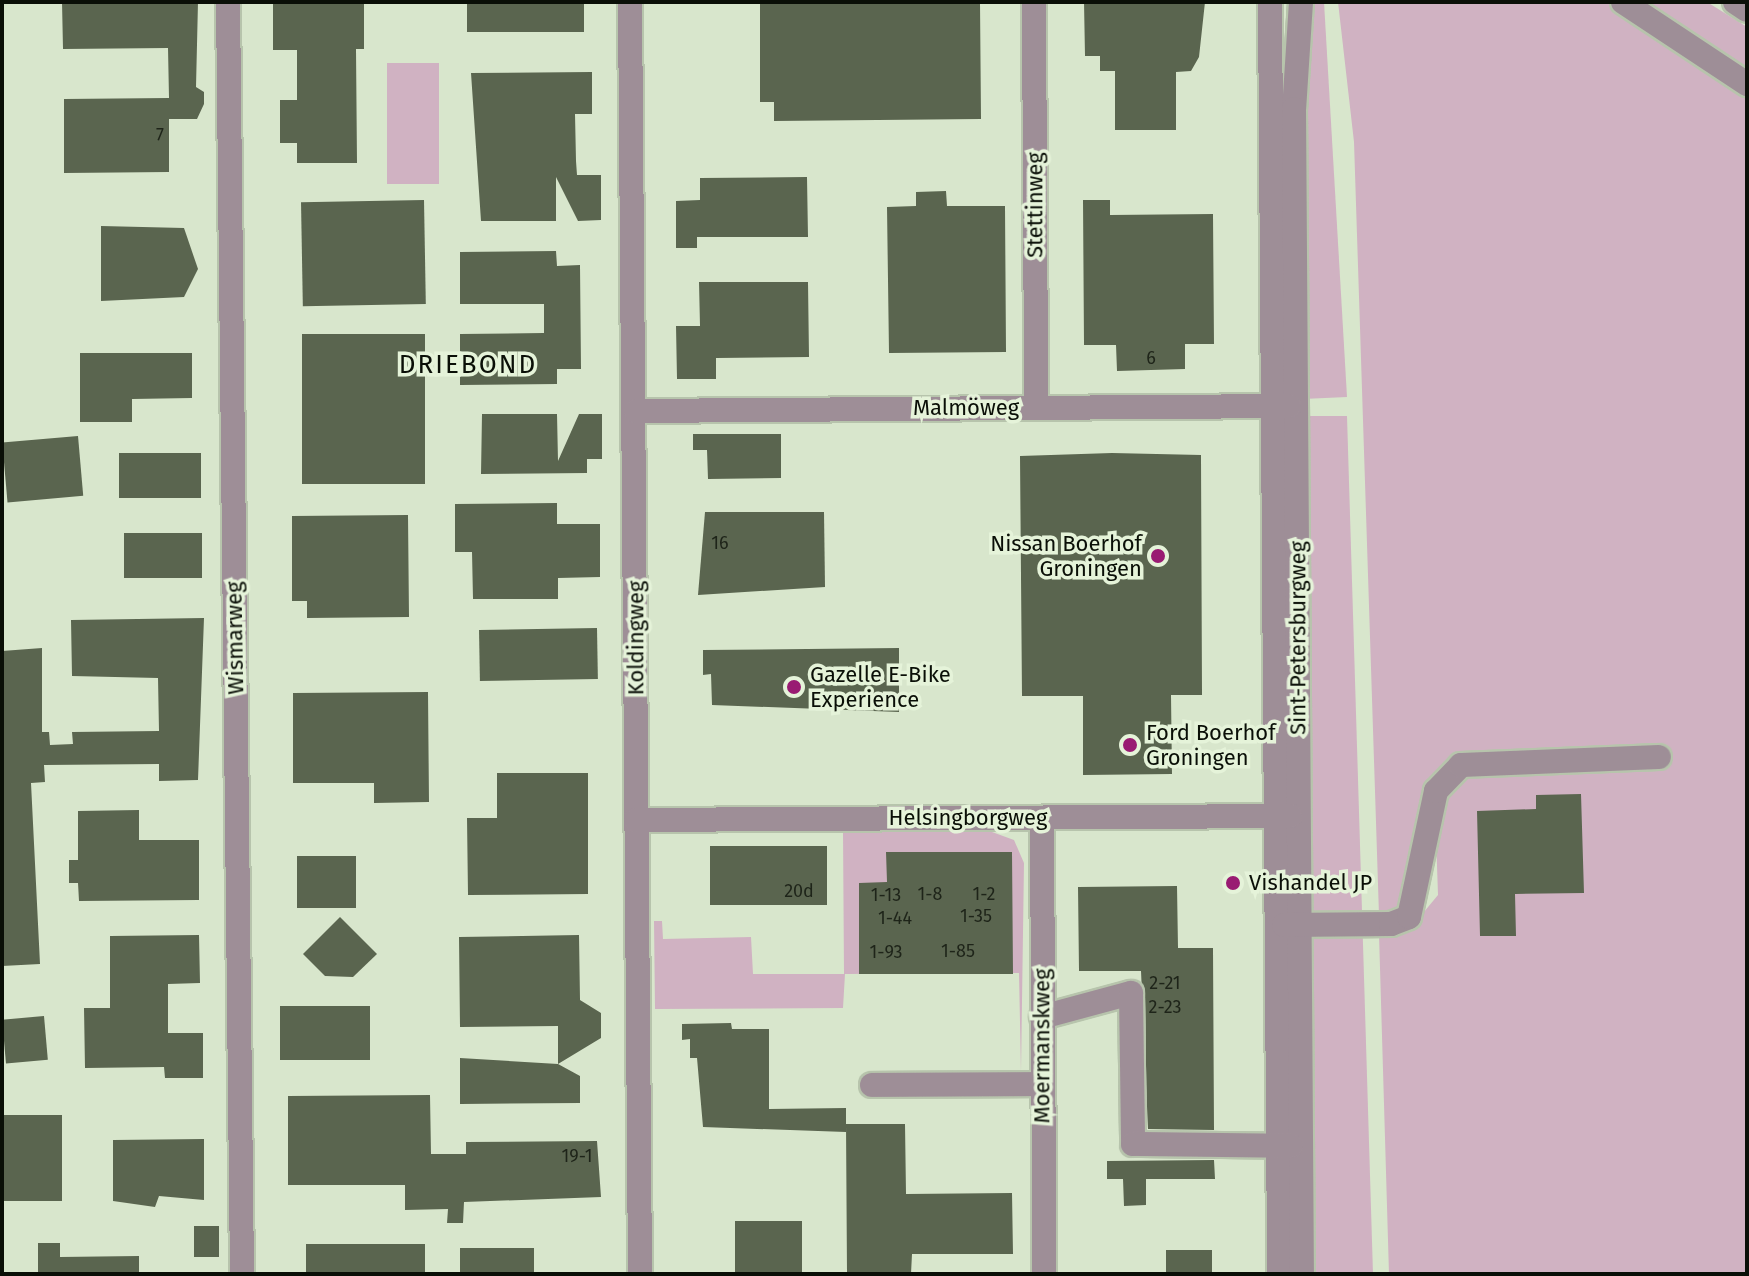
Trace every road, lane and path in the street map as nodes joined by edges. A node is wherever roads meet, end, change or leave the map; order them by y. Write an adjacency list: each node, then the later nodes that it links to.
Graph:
1 (228, 2): 23 (street, Wismarweg)
2 (630, 2): 13 (street, Koldingweg)
3 (1034, 2): 12 (street, Stettinweg)
4 (1270, 2): 10 (street, Sint-Petersburgweg)
5 (1301, 2): 11 (street, Sint-Petersburgweg)
6 (1623, 2): 9 (street)
7 (1735, 2): 8 (street)
8 (1747, 10)
9 (1747, 84)
10 (1273, 406): 11 (street, Malmöweg); 12 (street, Malmöweg); 15 (street, Sint-Petersburgweg)
11 (1297, 406): 15 (street, Sint-Petersburgweg)
12 (1036, 408): 13 (street, Malmöweg)
13 (636, 411): 17 (street, Koldingweg)
14 (1659, 757): 18 (street)
15 (1288, 816): 16 (street, Helsingborgweg); 18 (street, Sint-Petersburgweg)
16 (1042, 818): 17 (street, Helsingborgweg); 19 (street, Moermanskweg)
17 (636, 820): 24 (street, Koldingweg)
18 (1288, 926): 22 (street, Sint-Petersburgweg)
19 (1042, 1017): 20 (street, Moermanskweg); 22 (street)
20 (1042, 1084): 21 (street); 25 (street, Moermanskweg)
21 (872, 1085)
22 (1290, 1146): 26 (street, Sint-Petersburgweg); 27 (street, Sint-Petersburgweg)
23 (242, 1274)
24 (640, 1274)
25 (1044, 1274)
26 (1279, 1274)
27 (1302, 1274)

